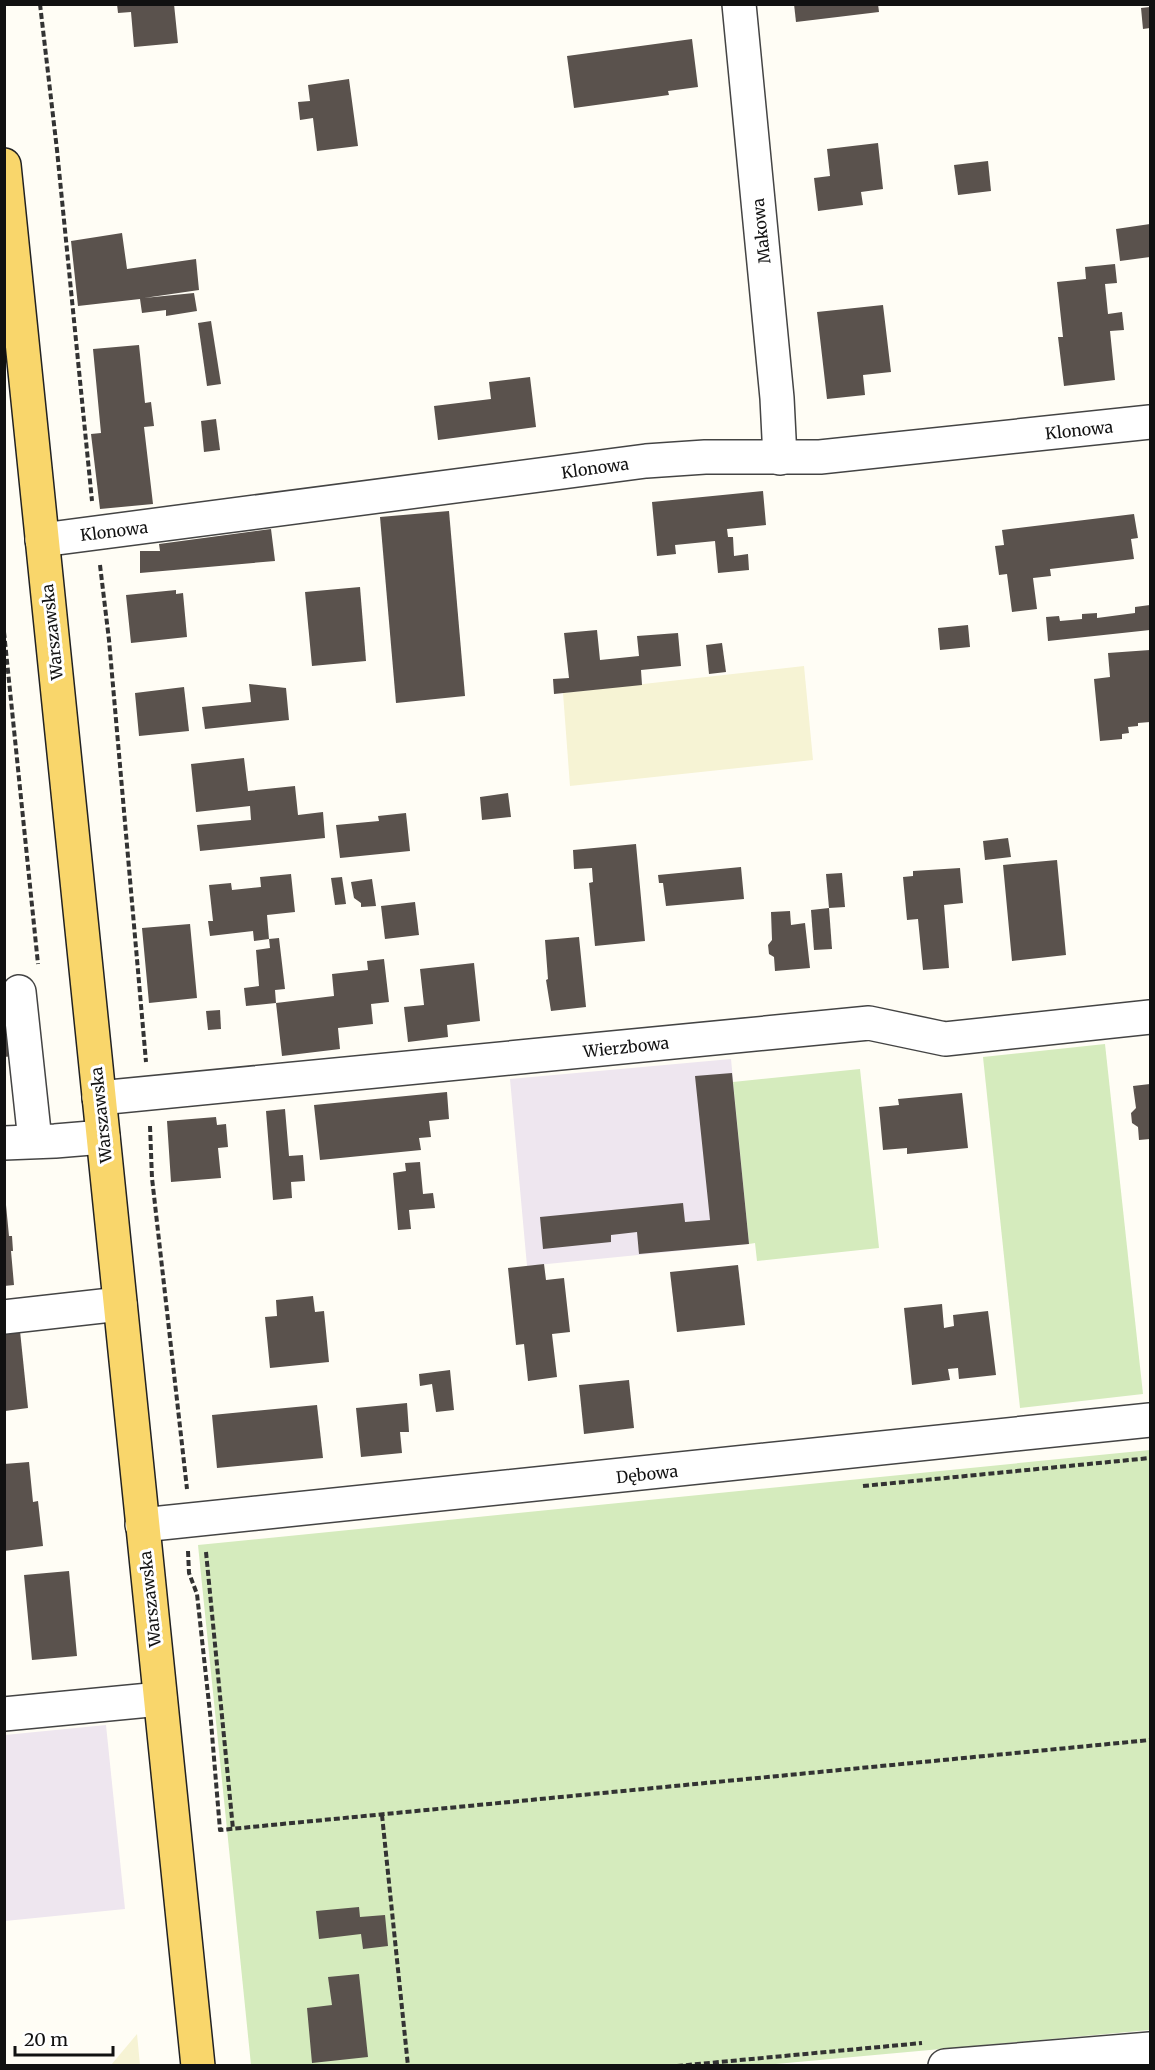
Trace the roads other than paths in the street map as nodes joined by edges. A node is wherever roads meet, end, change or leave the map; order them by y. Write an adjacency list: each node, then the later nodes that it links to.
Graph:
1 (739, 4): 4 (street, Makowa)
2 (4, 165): 5 (main road, Warszawska)
3 (1150, 422): 4 (street, Klonowa)
4 (780, 458): 5 (street, Klonowa)
5 (42, 540): 8 (main road, Warszawska)
6 (29, 980): 10 (street)
7 (1150, 1017): 8 (street, Wierzbowa)
8 (99, 1098): 9 (main road, Warszawska)
9 (103, 1137): 10 (street); 11 (main road, Warszawska)
10 (20, 1142)
11 (120, 1304): 12 (street); 14 (main road, Warszawska)
12 (4, 1317)
13 (1150, 1420): 14 (street, Dębowa)
14 (142, 1525): 15 (main road, Warszawska)
15 (160, 1699): 16 (street); 20 (main road, Warszawska)
16 (4, 1714)
17 (1150, 2049): 19 (street)
18 (935, 2054): 19 (street)
19 (952, 2065)
20 (198, 2066)

